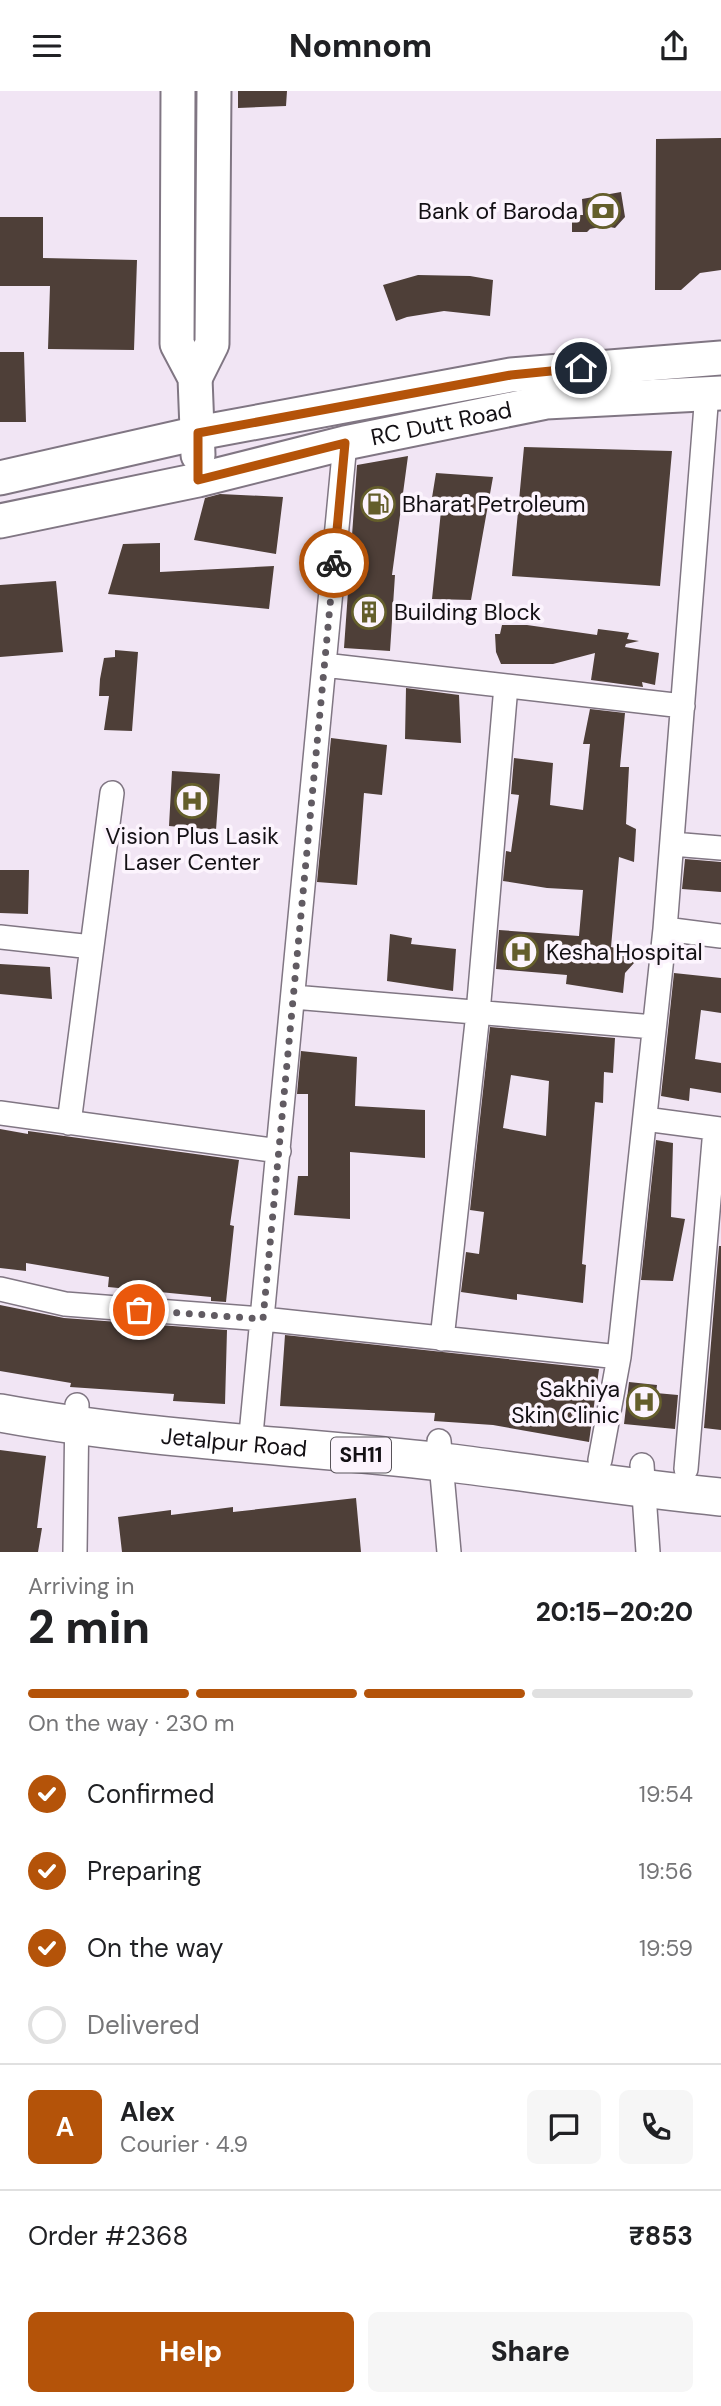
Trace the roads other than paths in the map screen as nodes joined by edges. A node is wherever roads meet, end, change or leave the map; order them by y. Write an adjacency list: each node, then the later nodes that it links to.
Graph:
1 (178, 91): 4 (main road)
2 (214, 91): 4 (main road)
3 (721, 358): 6 (main road, RC Dutt Road)
4 (195, 378): 6 (main road)
5 (714, 393): 7 (main road, RC Dutt Road); 13 (street)
6 (198, 433): 8 (main road, RC Dutt Road); 9 (main road)
7 (345, 443): 9 (main road, RC Dutt Road); 11 (street)
8 (0, 478)
9 (198, 480): 10 (main road, RC Dutt Road)
10 (0, 520)
11 (324, 665): 12 (street); 21 (street)
12 (506, 686): 13 (street); 22 (street)
13 (682, 706): 15 (street)
14 (112, 793): 20 (street)
15 (672, 845): 16 (street); 17 (street)
16 (721, 848)
17 (665, 929): 18 (street); 23 (street)
18 (721, 936)
19 (0, 937): 20 (street)
20 (92, 947): 26 (street)
21 (293, 997): 22 (street); 28 (street)
22 (478, 1013): 23 (street); 31 (street)
23 (654, 1027): 25 (street)
24 (0, 1114): 26 (street)
25 (645, 1119): 27 (street); 32 (street)
26 (69, 1123): 28 (street)
27 (718, 1129): 39 (street)
28 (279, 1151): 30 (street)
29 (0, 1289): 30 (street)
30 (263, 1319): 31 (street); 36 (street)
31 (442, 1339): 32 (street)
32 (619, 1357): 38 (street)
33 (0, 1392): 35 (main road, Jetalpur Road / SH11)
34 (0, 1413): 35 (main road, Jetalpur Road / SH11)
35 (76, 1415): 36 (main road, Jetalpur Road / SH11); 42 (street)
36 (252, 1433): 37 (main road, Jetalpur Road / SH11)
37 (440, 1451): 38 (main road, Jetalpur Road / SH11); 40 (main road, Jetalpur Road / SH11); 43 (street)
38 (600, 1460): 40 (main road, Jetalpur Road / SH11)
39 (704, 1471): 40 (main road, Jetalpur Road / SH11)
40 (643, 1477): 41 (main road, Jetalpur Road / SH11); 44 (street)
41 (721, 1497)
42 (75, 1552)
43 (449, 1552)
44 (648, 1552)

